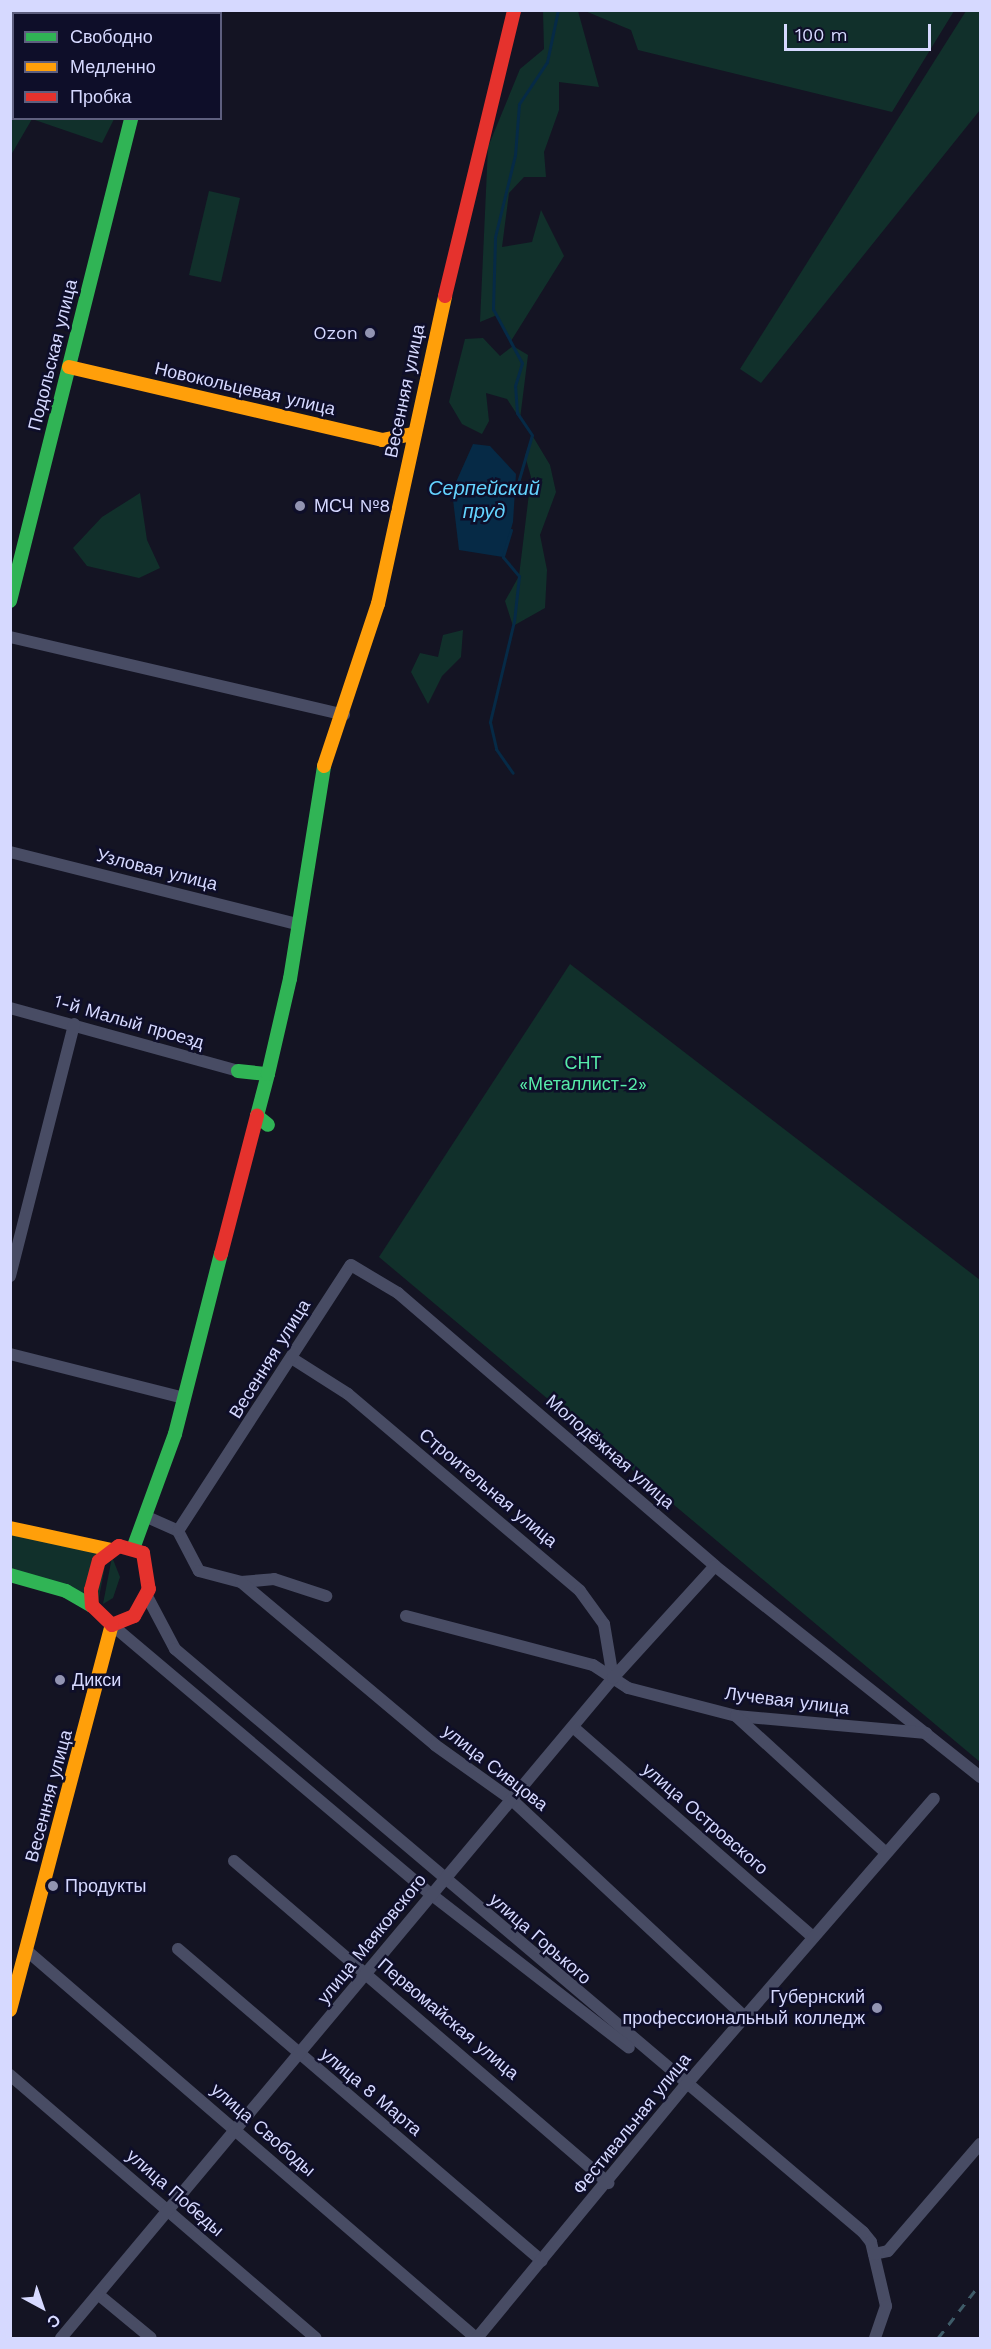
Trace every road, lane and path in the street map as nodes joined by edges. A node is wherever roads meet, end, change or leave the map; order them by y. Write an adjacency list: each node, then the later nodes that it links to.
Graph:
1 (514, 10): 4 (street, Весенняя улица)
2 (131, 120): 3 (street, Подольская улица)
3 (69, 367): 4 (street, Новокольцевая улица); 5 (street, Подольская улица)
4 (413, 434): 7 (street, Весенняя улица)
5 (10, 601)
6 (10, 637): 7 (street)
7 (344, 715): 9 (street, Весенняя улица)
8 (10, 852): 9 (street, Узловая улица)
9 (296, 924): 13 (street, Весенняя улица)
10 (10, 1008): 11 (street, 1-й Малый проезд)
11 (74, 1024): 12 (street, 1-й Малый проезд); 15 (street)
12 (238, 1071): 13 (street)
13 (268, 1074): 18 (street, Весенняя улица)
14 (351, 1265): 17 (street, Весенняя улица); 24 (street, Молодёжная улица)
15 (10, 1276)
16 (10, 1354): 18 (street)
17 (293, 1359): 21 (street, Весенняя улица); 32 (street, Строительная улица)
18 (184, 1398): 19 (street, Весенняя улица)
19 (147, 1517): 21 (street); 22 (street, Весенняя улица)
20 (10, 1528): 23 (street)
21 (178, 1531): 26 (street)
22 (134, 1546): 23 (street); 28 (street)
23 (112, 1550): 29 (street)
24 (715, 1566): 32 (street, улица Маяковского); 35 (street, Молодёжная улица)
25 (10, 1575): 29 (street)
26 (241, 1582): 27 (street); 38 (street, улица Сивцова)
27 (326, 1596)
28 (148, 1598): 31 (street); 41 (street, улица Горького)
29 (92, 1606): 31 (street)
30 (406, 1616): 32 (street, Лучевая улица)
31 (112, 1625): 42 (street, улица Горького); 45 (street, Весенняя улица)
32 (613, 1678): 33 (street, Лучевая улица); 34 (street, улица Маяковского)
33 (735, 1716): 35 (street, Лучевая улица); 39 (street)
34 (573, 1727): 38 (street, улица Маяковского); 43 (street, улица Островского)
35 (928, 1733): 36 (street, Молодёжная улица)
36 (981, 1777)
37 (934, 1799): 39 (street, Фестивальная улица)
38 (512, 1800): 41 (street, улица Маяковского); 48 (street, улица Сивцова)
39 (886, 1852): 43 (street, Фестивальная улица)
40 (234, 1861): 46 (street, Первомайская улица)
41 (444, 1880): 42 (street, улица Маяковского); 51 (street, улица Горького)
42 (432, 1895): 46 (street, улица Маяковского); 51 (street, улица Горького)
43 (813, 1937): 48 (street, Фестивальная улица)
44 (178, 1949): 49 (street, улица 8 Марта)
45 (26, 1950): 47 (street, Весенняя улица); 52 (street, улица Свободы)
46 (367, 1975): 49 (street, улица Маяковского); 54 (street, Первомайская улица)
47 (10, 2010)
48 (744, 2016): 51 (street, Фестивальная улица)
49 (298, 2055): 52 (street, улица Маяковского); 57 (street, улица 8 Марта)
50 (10, 2075): 55 (street, улица Победы)
51 (685, 2086): 54 (street, Фестивальная улица); 56 (street)
52 (235, 2130): 55 (street, улица Маяковского); 62 (street, улица Свободы)
53 (981, 2144): 56 (street)
54 (609, 2183): 57 (street, Фестивальная улица)
55 (168, 2210): 58 (street, улица Маяковского); 61 (street, улица Победы)
56 (874, 2254): 63 (street)
57 (542, 2261): 62 (street, Фестивальная улица)
58 (99, 2295): 59 (street, улица Маяковского); 60 (street)
59 (61, 2338)
60 (151, 2338)
61 (316, 2338)
62 (477, 2338)
63 (875, 2338)

